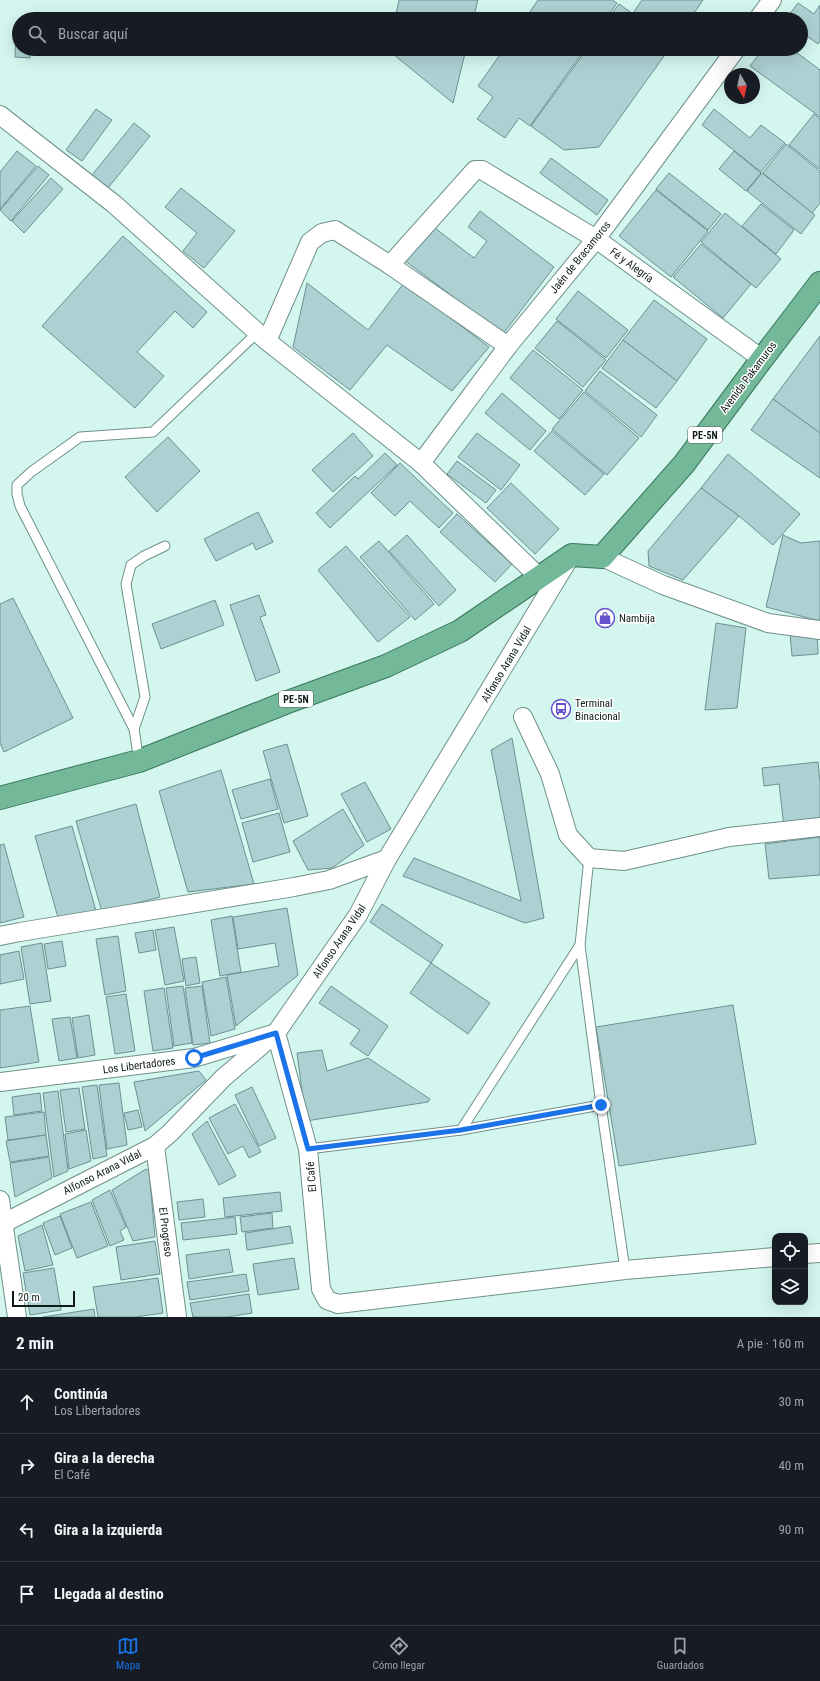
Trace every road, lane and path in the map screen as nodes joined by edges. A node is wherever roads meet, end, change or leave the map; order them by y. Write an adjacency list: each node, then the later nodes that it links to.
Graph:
1 (772, 0): 2 (street)
2 (763, 12)
3 (731, 56): 5 (street, Jaén de Bracamoros)
4 (3, 121): 8 (street)
5 (596, 239): 6 (street, Fé y Alegría); 9 (street, Jaén de Bracamoros); 10 (street, Fé y Alegría)
6 (390, 265): 8 (street); 9 (street)
7 (820, 283): 10 (highway, Avenida Pakamuros / PE-5N)
8 (262, 337): 11 (street); 18 (lane)
9 (508, 346): 11 (street, Jaén de Bracamoros)
10 (762, 359): 14 (highway, Avenida Pakamuros / PE-5N)
11 (421, 463): 15 (street)
12 (165, 546): 18 (lane)
13 (572, 555): 14 (highway); 15 (highway, PE-5N); 23 (street, Alfonso Arana Vidal)
14 (602, 556): 16 (street)
15 (539, 577): 19 (highway, PE-5N)
16 (820, 630)
17 (523, 717): 22 (street)
18 (134, 729): 19 (lane)
19 (139, 761): 20 (highway, PE-5N)
20 (0, 798)
21 (820, 827): 22 (street)
22 (589, 858): 25 (lane)
23 (387, 859): 24 (street); 26 (street, Alfonso Arana Vidal)
24 (0, 936)
25 (580, 945): 28 (lane); 29 (lane)
26 (276, 1033): 27 (street, Los Libertadores); 30 (street, Alfonso Arana Vidal); 31 (street, El Café)
27 (0, 1082)
28 (601, 1105): 29 (lane); 37 (lane)
29 (461, 1130): 31 (lane)
30 (155, 1146): 33 (street, Alfonso Arana Vidal); 39 (street, El Progreso)
31 (308, 1149): 37 (street, El Café)
32 (0, 1200): 33 (street)
33 (2, 1224): 38 (street)
34 (820, 1253): 35 (street)
35 (808, 1254)
36 (772, 1257): 37 (street)
37 (625, 1270)
38 (17, 1317)
39 (176, 1317)

